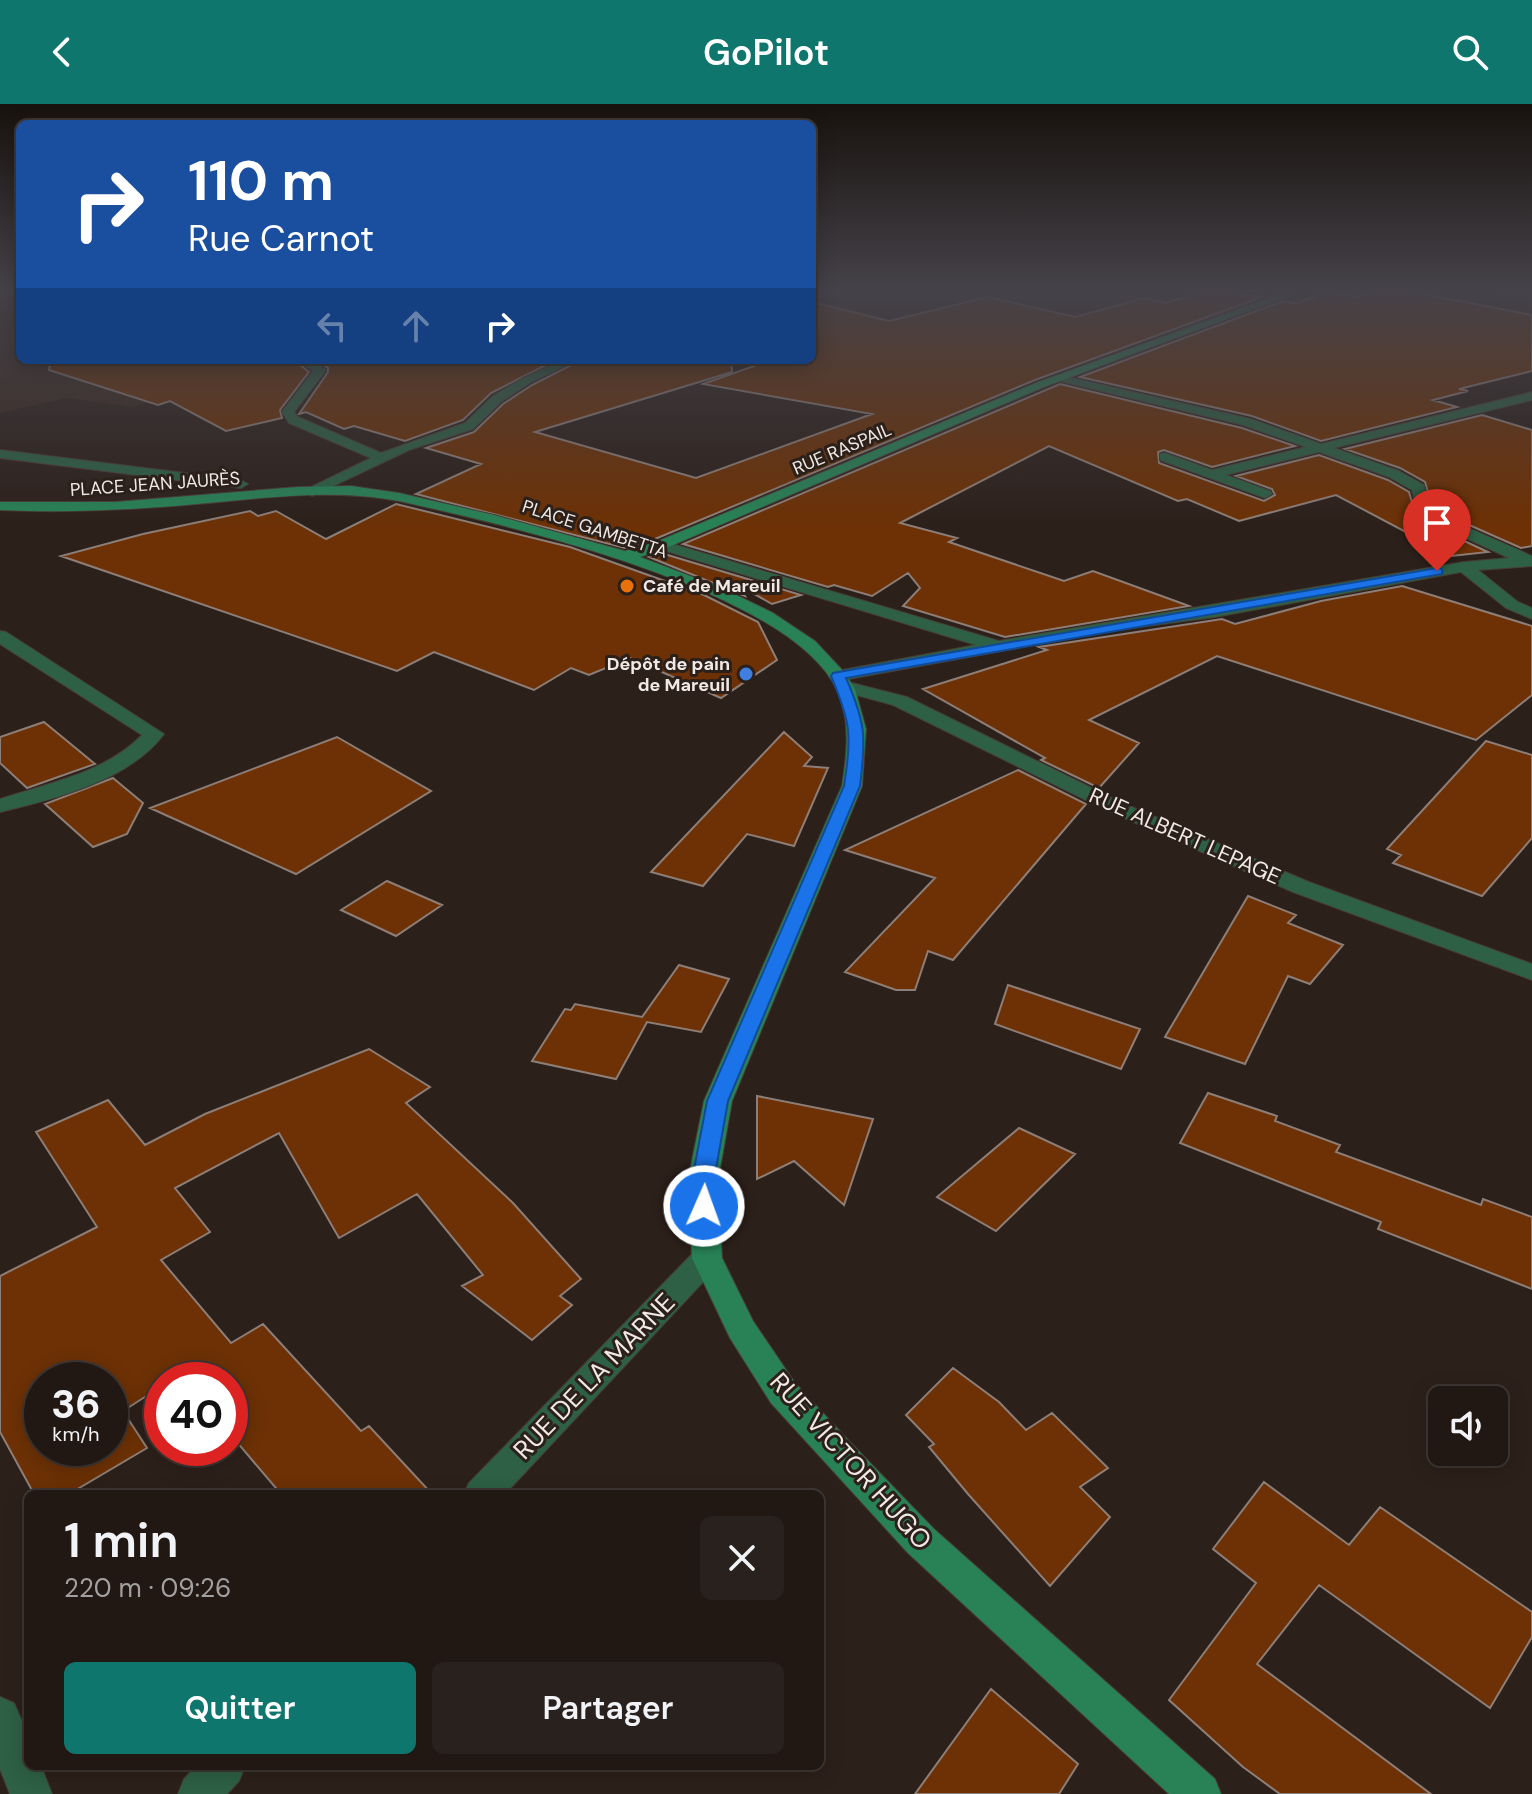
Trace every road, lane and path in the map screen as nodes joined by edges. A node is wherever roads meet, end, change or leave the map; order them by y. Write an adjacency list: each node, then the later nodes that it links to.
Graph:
1 (318, 369): 9 (street)
2 (552, 369): 9 (street)
3 (1084, 369): 4 (street, RUE RASPAIL)
4 (1059, 378): 6 (street); 15 (street, RUE RASPAIL)
5 (1532, 396): 6 (street)
6 (1319, 449): 10 (street); 17 (street)
7 (0, 454): 11 (street)
8 (1165, 457): 10 (street)
9 (381, 458): 12 (street)
10 (1212, 474): 13 (street)
11 (241, 484)
12 (312, 492): 14 (street, PLACE JEAN JAURÈS); 16 (street, PLACE GAMBETTA)
13 (1265, 494)
14 (0, 506)
15 (661, 545): 16 (street, RUE RASPAIL); 21 (street, PLACE GAMBETTA)
16 (623, 557): 22 (street, PLACE GAMBETTA)
17 (1530, 561): 18 (street)
18 (1464, 567): 19 (street); 21 (street)
19 (1532, 614)
20 (0, 636): 23 (street)
21 (1002, 648): 22 (street)
22 (841, 681): 24 (street, RUE ALBERT LEPAGE); 25 (street, RUE VICTOR HUGO)
23 (0, 806)
24 (1532, 972)
25 (707, 1258): 26 (street, RUE DE LA MARNE); 31 (street, RUE VICTOR HUGO)
26 (486, 1490)
27 (0, 1717): 29 (street)
28 (220, 1770): 30 (street)
29 (31, 1794)
30 (199, 1794)
31 (1200, 1794)

